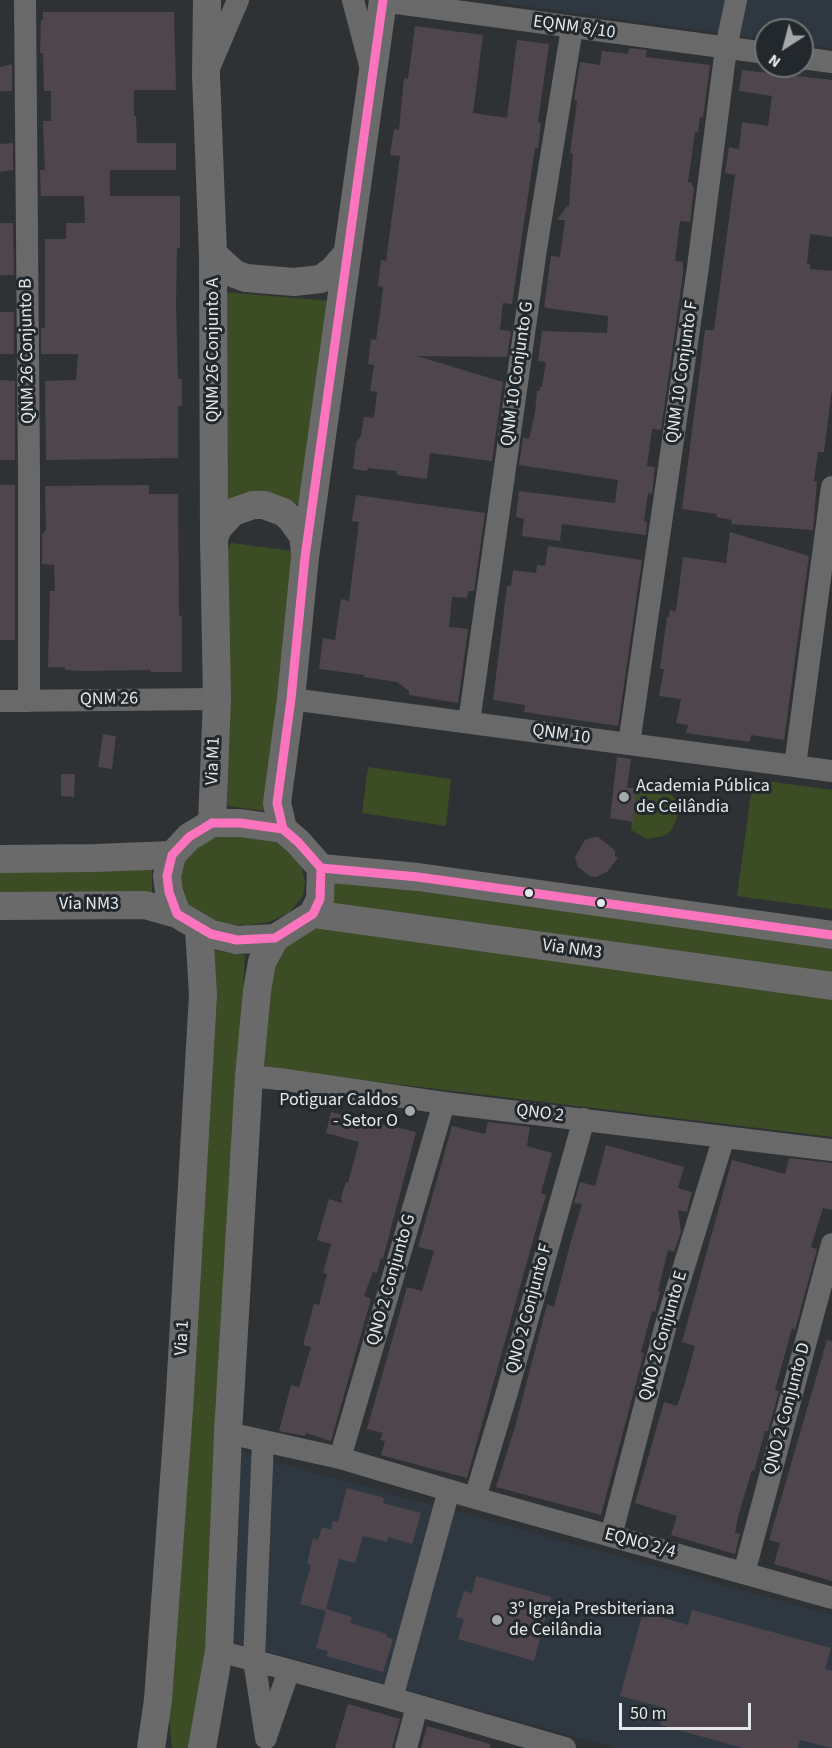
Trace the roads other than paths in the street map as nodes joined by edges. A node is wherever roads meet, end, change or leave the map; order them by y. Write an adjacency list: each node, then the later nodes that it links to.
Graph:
1 (25, 0): 22 (street, QNM 26 Conjunto B)
2 (207, 0): 13 (main road, QNM 26 Conjunto A)
3 (238, 0): 13 (street)
4 (353, 0): 12 (street)
5 (382, 0): 7 (street, EQNM 8/10); 12 (main road)
6 (736, 0): 8 (street, QNM 10 Conjunto F)
7 (572, 28): 8 (street, EQNM 8/10); 23 (street, QNM 10 Conjunto G)
8 (726, 48): 9 (street, EQNM 8/10); 24 (street, QNM 10 Conjunto F)
9 (754, 52)
10 (814, 60): 11 (street)
11 (832, 62)
12 (372, 74): 15 (main road)
13 (206, 75): 14 (main road, QNM 26 Conjunto A)
14 (213, 254): 15 (main road); 17 (main road, QNM 26 Conjunto A)
15 (347, 254): 18 (main road)
16 (832, 487): 25 (street)
17 (214, 538): 18 (main road); 19 (main road, QNM 26 Conjunto A)
18 (305, 557): 20 (main road)
19 (217, 699): 22 (street, QNM 26); 27 (main road, Via M1)
20 (291, 699): 23 (street, QNM 10); 28 (main road)
21 (0, 701): 22 (street, QNM 26)
22 (29, 701)
23 (469, 722): 24 (street, QNM 10)
24 (629, 744): 25 (street, QNM 10)
25 (795, 766): 26 (street, QNM 10)
26 (832, 771)
27 (212, 823): 28 (main road); 29 (main road)
28 (283, 829): 31 (main road)
29 (172, 855): 30 (main road); 34 (main road)
30 (0, 859)
31 (321, 868): 33 (main road); 35 (main road)
32 (0, 906): 34 (main road, Via NM3)
33 (313, 914): 36 (main road); 37 (main road, Via NM3)
34 (188, 921): 36 (main road); 56 (main road, Via 1)
35 (832, 935)
36 (275, 938): 38 (main road)
37 (832, 986)
38 (249, 1076): 39 (street, QNO 2); 44 (main road)
39 (444, 1103): 40 (street, QNO 2); 46 (street, QNO 2 Conjunto G)
40 (584, 1119): 41 (street, QNO 2); 48 (street, QNO 2 Conjunto F)
41 (724, 1137): 42 (street, QNO 2); 49 (street, QNO 2 Conjunto E)
42 (832, 1150)
43 (832, 1245): 50 (street, QNO 2 Conjunto D)
44 (228, 1433): 45 (street, EQNO 2/4); 52 (main road)
45 (263, 1441): 46 (street, EQNO 2/4); 53 (street)
46 (340, 1458): 47 (street, EQNO 2/4)
47 (449, 1490): 48 (street, EQNO 2/4); 55 (street)
48 (475, 1498): 49 (street, EQNO 2/4)
49 (611, 1536): 50 (street, EQNO 2/4)
50 (744, 1573): 51 (street, EQNO 2/4)
51 (832, 1598)
52 (219, 1651): 53 (street); 62 (main road)
53 (254, 1660): 54 (street); 58 (street)
54 (289, 1670): 55 (street); 58 (street)
55 (392, 1698): 57 (street)
56 (158, 1700): 60 (main road, Via 1); 61 (main road)
57 (417, 1706): 59 (street); 63 (street)
58 (264, 1743)
59 (556, 1747)
60 (151, 1748)
61 (165, 1748)
62 (202, 1748)
63 (406, 1748)

